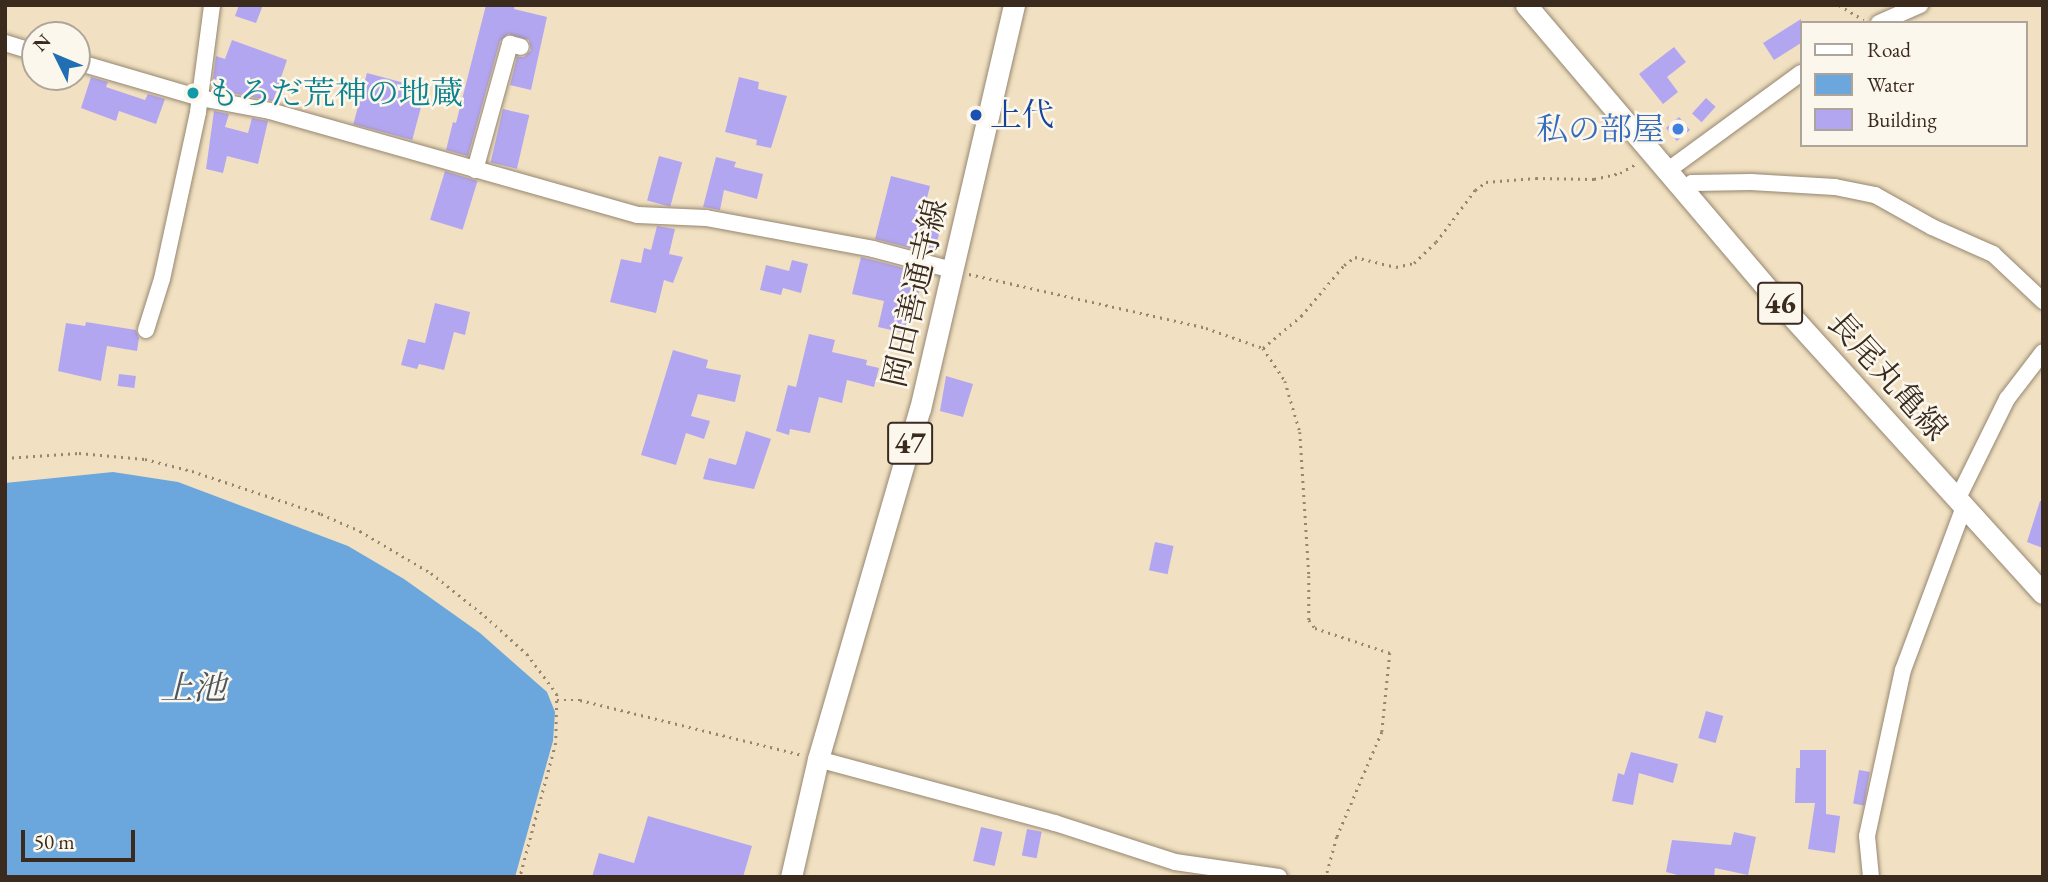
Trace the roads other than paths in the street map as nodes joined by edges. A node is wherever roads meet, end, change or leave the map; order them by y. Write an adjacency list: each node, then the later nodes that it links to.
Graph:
1 (212, 5): 9 (street)
2 (1014, 5): 13 (main road, 岡田善通寺線 / 47)
3 (1526, 5): 11 (main road, 長尾丸亀線 / 46)
4 (1920, 5): 5 (street)
5 (1884, 21)
6 (510, 44): 10 (street)
7 (91, 66): 9 (street)
8 (1800, 74): 11 (street)
9 (200, 98): 10 (street); 15 (street)
10 (475, 170): 13 (street)
11 (1668, 172): 12 (main road, 長尾丸亀線 / 46)
12 (1683, 191): 14 (street); 17 (main road, 長尾丸亀線 / 46)
13 (952, 270): 19 (main road, 岡田善通寺線 / 47)
14 (2043, 301)
15 (146, 330)
16 (2043, 352): 17 (street)
17 (1961, 503): 18 (main road, 長尾丸亀線 / 46); 22 (street)
18 (2043, 593)
19 (818, 759): 20 (main road, 岡田善通寺線 / 47); 21 (street)
20 (791, 877)
21 (1279, 877)
22 (1871, 877)

